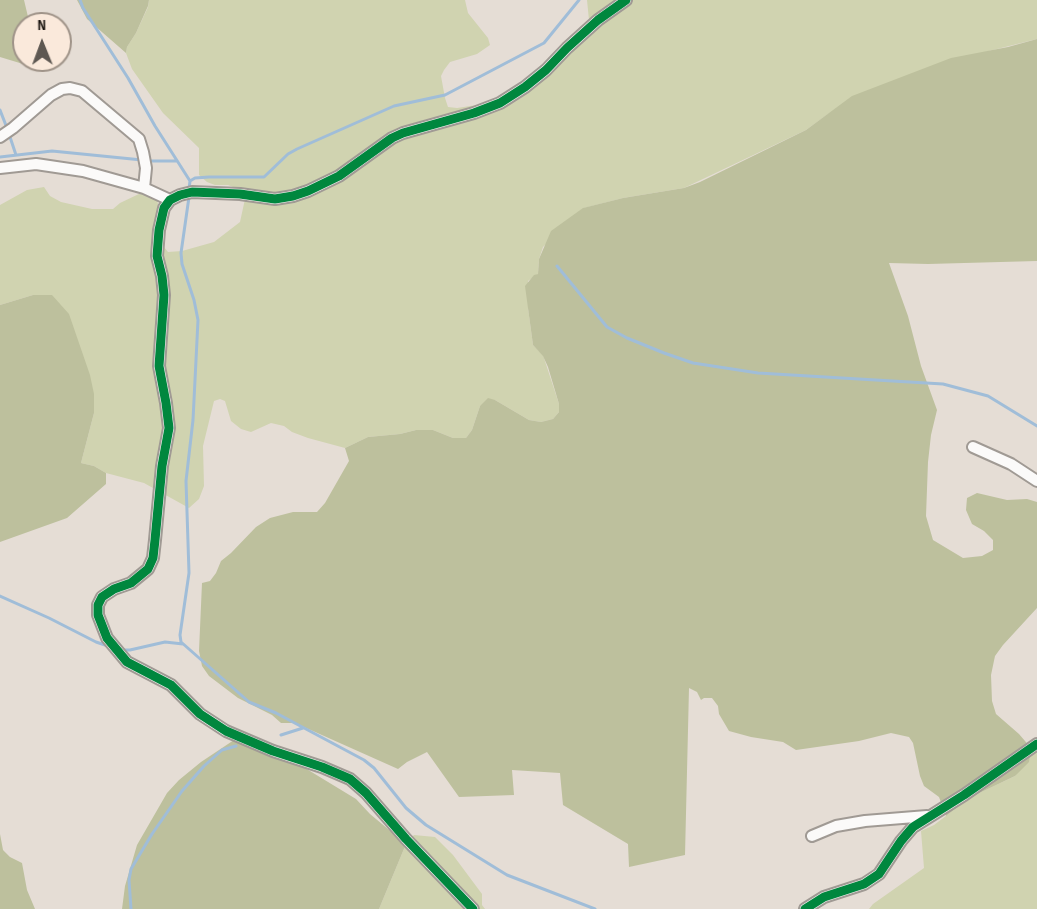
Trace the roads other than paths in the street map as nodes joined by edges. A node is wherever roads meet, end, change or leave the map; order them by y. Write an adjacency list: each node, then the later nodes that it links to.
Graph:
1 (626, 0): 5 (street)
2 (0, 136): 4 (street)
3 (0, 168): 4 (street)
4 (144, 188): 5 (street)
5 (170, 200): 11 (street)
6 (974, 447): 7 (street)
7 (1037, 481)
8 (1037, 744): 9 (street)
9 (928, 816): 10 (street); 12 (street)
10 (813, 836)
11 (473, 909)
12 (805, 909)

